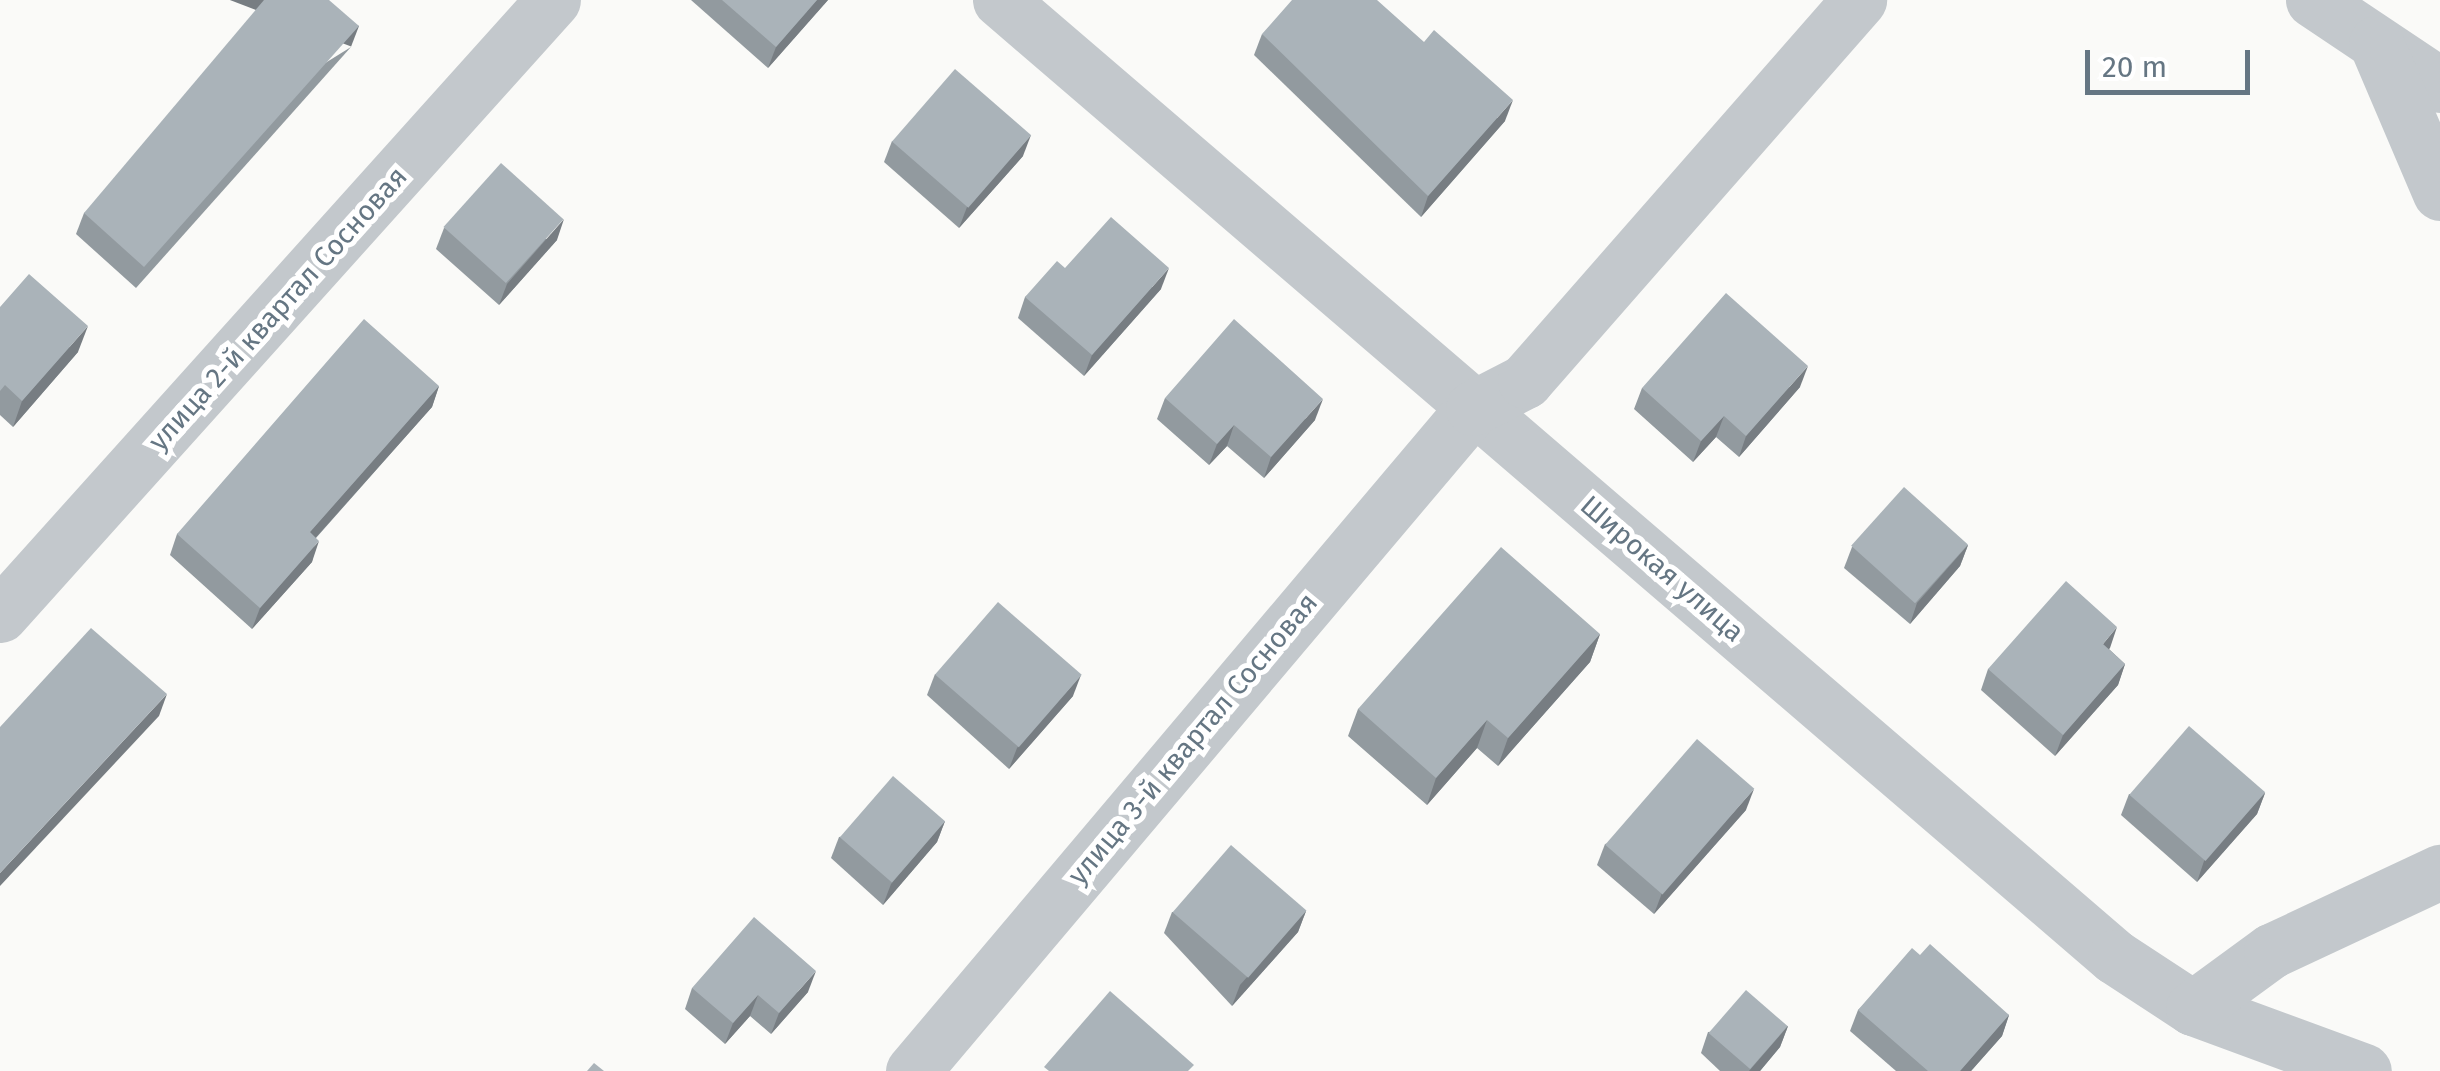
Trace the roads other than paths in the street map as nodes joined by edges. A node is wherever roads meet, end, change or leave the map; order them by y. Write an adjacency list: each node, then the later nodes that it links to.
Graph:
1 (553, 0): 9 (street, улица 2-й квартал Сосновая)
2 (1000, 0): 8 (street, Широкая улица)
3 (1859, 0): 8 (street)
4 (2313, 0): 5 (street)
5 (2376, 43): 6 (street); 7 (street)
6 (2440, 84)
7 (2440, 193)
8 (1473, 408): 11 (street, Широкая улица); 12 (street, улица 3-й квартал Сосновая)
9 (0, 616)
10 (2440, 872): 11 (street)
11 (2192, 1008): 13 (street, Широкая улица)
12 (913, 1071)
13 (2364, 1071)

